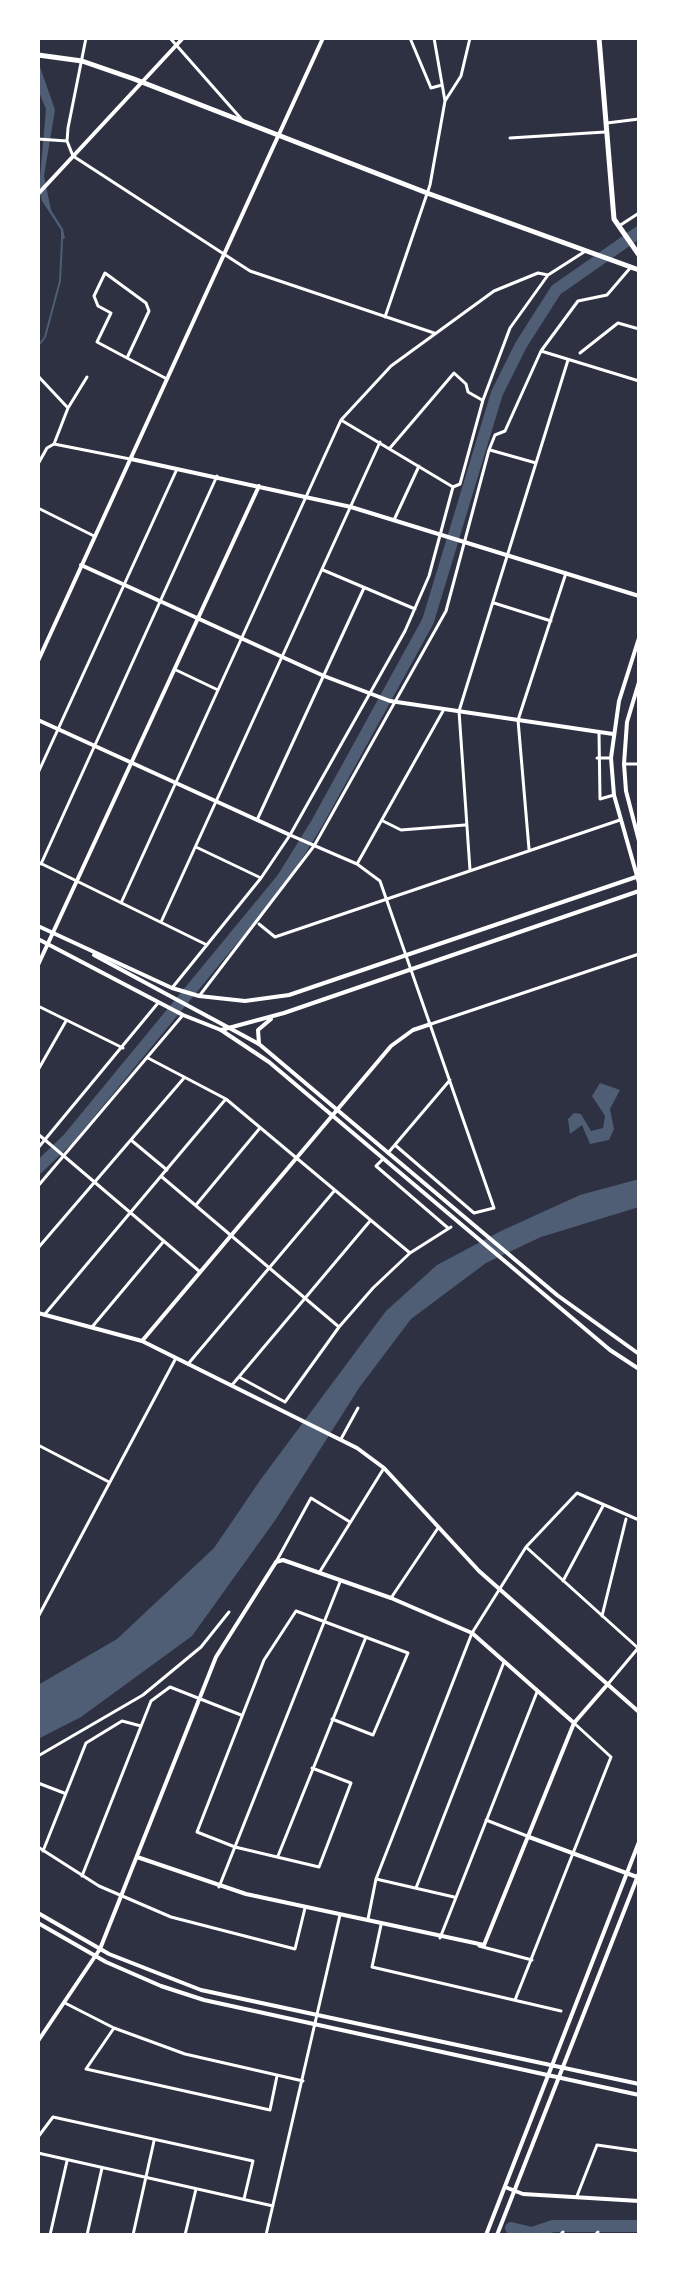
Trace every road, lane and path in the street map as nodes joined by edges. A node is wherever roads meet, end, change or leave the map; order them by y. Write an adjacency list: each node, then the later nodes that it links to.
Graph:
1 (86, 38): 13 (street)
2 (170, 38): 11 (street)
3 (183, 38): 11 (street)
4 (323, 38): 21 (street)
5 (410, 38): 15 (street)
6 (434, 38): 15 (street)
7 (470, 38): 16 (street)
8 (496, 38): 9 (street)
9 (556, 38)
10 (599, 38): 19 (main road)
11 (177, 45): 14 (street); 18 (street)
12 (39, 55): 13 (main road)
13 (82, 61): 14 (main road); 24 (street)
14 (142, 82): 18 (main road); 25 (street)
15 (442, 85): 16 (street)
16 (445, 101): 26 (street)
17 (639, 119): 19 (street)
18 (244, 122): 21 (main road)
19 (604, 123): 20 (main road)
20 (605, 132): 22 (street); 29 (main road)
21 (278, 135): 26 (main road); 31 (street)
22 (510, 138)
23 (39, 139): 24 (street)
24 (67, 141): 25 (street)
25 (73, 156): 27 (street); 31 (street)
26 (427, 193): 30 (main road); 36 (street)
27 (38, 194)
28 (639, 213): 29 (street)
29 (617, 227): 32 (main road)
30 (586, 251): 33 (main road); 35 (street)
31 (224, 254): 36 (street); 45 (street)
32 (639, 255)
33 (631, 267): 34 (main road); 39 (street)
34 (639, 270)
35 (548, 275): 38 (street); 47 (street)
36 (385, 317): 38 (street)
37 (639, 329): 40 (street)
38 (434, 333): 49 (street)
39 (541, 351): 42 (street); 53 (street)
40 (580, 353)
41 (127, 358): 41 (street); 45 (street)
42 (568, 360): 46 (street); 55 (street)
43 (38, 376): 48 (street)
44 (87, 377): 48 (street)
45 (167, 379): 54 (street)
46 (639, 381)
47 (483, 400): 52 (street); 61 (street)
48 (68, 408): 51 (street)
49 (341, 420): 50 (street); 62 (street)
50 (380, 442): 52 (street); 63 (street)
51 (54, 444): 54 (street); 56 (street)
52 (390, 448): 57 (street)
53 (489, 450): 55 (street); 68 (street)
54 (131, 459): 58 (street); 67 (street)
55 (536, 463): 69 (street)
56 (38, 464)
57 (419, 466): 61 (street); 65 (street)
58 (177, 469): 59 (street); 73 (street)
59 (217, 476): 60 (street); 76 (street)
60 (259, 486): 62 (street); 79 (street)
61 (453, 487): 66 (street)
62 (307, 496): 63 (street); 82 (street)
63 (351, 507): 65 (street); 71 (street)
64 (38, 508): 67 (street)
65 (394, 520): 66 (street)
66 (439, 535): 68 (street); 78 (street)
67 (94, 536): 70 (street)
68 (464, 542): 69 (street); 90 (street)
69 (507, 555): 72 (street); 77 (street)
70 (81, 565): 73 (street); 84 (street)
71 (323, 570): 74 (street); 83 (street)
72 (566, 573): 75 (street); 80 (street)
73 (123, 585): 76 (street); 95 (street)
74 (364, 588): 78 (street); 86 (street)
75 (639, 596)
76 (161, 602): 79 (street); 98 (street)
77 (494, 603): 80 (street); 92 (street)
78 (416, 609): 89 (street)
79 (199, 619): 82 (street); 85 (street)
80 (551, 621): 94 (street)
81 (639, 638): 97 (street)
82 (242, 639): 83 (street); 88 (street)
83 (283, 657): 86 (street); 107 (street)
84 (38, 661)
85 (176, 670): 88 (street); 101 (street)
86 (324, 676): 89 (street); 108 (street)
87 (639, 682): 102 (street)
88 (218, 690): 105 (street)
89 (372, 694): 90 (street); 112 (street)
90 (393, 702): 91 (street); 114 (street)
91 (444, 710): 92 (street); 110 (street)
92 (459, 711): 94 (street); 111 (street)
93 (38, 720): 95 (street)
94 (518, 720): 96 (street); 116 (street)
95 (58, 729): 98 (street); 104 (street)
96 (599, 731): 97 (street); 99 (street)
97 (613, 734): 100 (street)
98 (95, 745): 101 (street); 117 (street)
99 (597, 758): 100 (street); 106 (street)
100 (611, 758): 106 (street)
101 (133, 763): 105 (street); 122 (street)
102 (624, 764): 103 (street); 113 (street)
103 (639, 764)
104 (38, 773)
105 (176, 782): 107 (street); 125 (street)
106 (614, 795): 109 (street)
107 (216, 801): 108 (street); 115 (street)
108 (257, 820): 112 (street)
109 (620, 820): 116 (street); 121 (street)
110 (383, 821): 111 (street); 118 (street)
111 (467, 825): 119 (street)
112 (290, 835): 114 (street); 120 (street)
113 (639, 841)
114 (314, 846): 118 (street); 127 (street)
115 (196, 847): 120 (street); 126 (street)
116 (529, 851): 119 (street)
117 (40, 863): 122 (street)
118 (357, 864): 124 (street)
119 (470, 870): 124 (street)
120 (261, 878): 132 (street)
121 (638, 879): 135 (street)
122 (79, 882): 125 (street); 129 (street)
123 (639, 891): 137 (street)
124 (388, 898): 127 (street); 135 (street)
125 (121, 903): 126 (street)
126 (161, 922): 132 (street)
127 (258, 923): 139 (street)
128 (38, 926): 129 (street)
129 (54, 935): 131 (street); 134 (street)
130 (38, 939): 131 (street)
131 (49, 945): 136 (street); 140 (street)
132 (207, 945): 138 (street)
133 (639, 954): 145 (street)
134 (94, 955): 138 (street); 146 (street)
135 (408, 957): 137 (street); 139 (street)
136 (38, 965)
137 (412, 969): 142 (street); 145 (street)
138 (172, 988): 139 (street)
139 (199, 996)
140 (160, 1002): 143 (street); 149 (street)
141 (38, 1006): 144 (street)
142 (284, 1013): 146 (street); 148 (street)
143 (183, 1015): 147 (street); 150 (street)
144 (66, 1020): 149 (street); 151 (street)
145 (431, 1024): 153 (street); 155 (street)
146 (236, 1028): 147 (street); 148 (street)
147 (221, 1030): 156 (street)
148 (259, 1044): 155 (street)
149 (123, 1048): 160 (street)
150 (148, 1058): 152 (street); 164 (street)
151 (38, 1070)
152 (184, 1078): 154 (street); 159 (street)
153 (450, 1080): 161 (street); 161 (street)
154 (226, 1099): 157 (street); 167 (street)
155 (337, 1110): 156 (street); 163 (street)
156 (332, 1116): 165 (street); 166 (street)
157 (261, 1127): 165 (street); 172 (street)
158 (38, 1134): 160 (street)
159 (131, 1140): 167 (street); 169 (street)
160 (48, 1141): 162 (street); 164 (street)
161 (395, 1145): 163 (street)
162 (38, 1148)
163 (388, 1153): 187 (street)
164 (64, 1155): 169 (street); 170 (street)
165 (297, 1157): 171 (street); 175 (street)
166 (383, 1159): 178 (street); 190 (street)
167 (167, 1170): 168 (street)
168 (161, 1176): 172 (street); 173 (street)
169 (95, 1182): 173 (street); 177 (street)
170 (38, 1186)
171 (335, 1190): 174 (street); 179 (street)
172 (196, 1205): 175 (street)
173 (130, 1211): 176 (street); 183 (street)
174 (370, 1221): 178 (street); 181 (street)
175 (231, 1236): 179 (street); 180 (street)
176 (164, 1241): 180 (street); 184 (street)
177 (38, 1248)
178 (410, 1253): 185 (street)
179 (269, 1269): 181 (street); 189 (street)
180 (199, 1271): 186 (street)
181 (305, 1299): 185 (street); 191 (street)
182 (38, 1313): 183 (street)
183 (45, 1314): 184 (street)
184 (92, 1327): 186 (street)
185 (339, 1327): 191 (street)
186 (142, 1341): 188 (street)
187 (639, 1354)
188 (176, 1358): 189 (street); 197 (street)
189 (188, 1364): 192 (street)
190 (639, 1369)
191 (239, 1377): 192 (street)
192 (232, 1385): 194 (street)
193 (358, 1408): 194 (street)
194 (338, 1438): 196 (street)
195 (38, 1445): 197 (street)
196 (384, 1468): 201 (street); 202 (street)
197 (109, 1483): 212 (street)
198 (603, 1506): 199 (street); 203 (street); 206 (street)
199 (626, 1518): 200 (street); 211 (street)
200 (639, 1520)
201 (350, 1522): 204 (street); 205 (street)
202 (438, 1528): 208 (street); 209 (street)
203 (526, 1547): 206 (street); 208 (street)
204 (276, 1562): 205 (street); 220 (street)
205 (319, 1573): 207 (street)
206 (563, 1581): 211 (street)
207 (340, 1582): 209 (street); 213 (street)
208 (498, 1588): 214 (street); 218 (street)
209 (391, 1598): 214 (street)
210 (229, 1612): 226 (street)
211 (602, 1616): 216 (street)
212 (38, 1617)
213 (324, 1621): 215 (street); 222 (street); 234 (street)
214 (472, 1633): 217 (street); 242 (street)
215 (367, 1636): 223 (street); 223 (street)
216 (639, 1647): 218 (street)
217 (504, 1662): 219 (street); 244 (street)
218 (608, 1684): 221 (street); 224 (street)
219 (537, 1691): 224 (street); 230 (street)
220 (200, 1698): 222 (street); 225 (street); 238 (street)
221 (639, 1712)
222 (242, 1715): 234 (street)
223 (332, 1719): 227 (street)
224 (574, 1723): 231 (street); 236 (street)
225 (141, 1726): 229 (street); 240 (street)
226 (38, 1756)
227 (312, 1768): 237 (street); 237 (street)
228 (38, 1783): 229 (street)
229 (65, 1794): 235 (street)
230 (486, 1820): 231 (street); 246 (street)
231 (528, 1837): 236 (street); 254 (street)
232 (639, 1842): 239 (street)
233 (38, 1847): 235 (street)
234 (235, 1847): 237 (street); 243 (street)
235 (43, 1851): 240 (street)
236 (574, 1854): 239 (street); 257 (street)
237 (278, 1856)
238 (137, 1857): 243 (street); 245 (street)
239 (626, 1875): 241 (street); 265 (street)
240 (82, 1876): 245 (street)
241 (638, 1876): 266 (street)
242 (376, 1879): 244 (street); 250 (street)
243 (219, 1887): 247 (street)
244 (416, 1888): 246 (street)
245 (122, 1897): 247 (street); 255 (street)
246 (455, 1898): 253 (street)
247 (305, 1908): 249 (street)
248 (38, 1913): 255 (street)
249 (340, 1915): 250 (street); 261 (street)
250 (368, 1921): 252 (street)
251 (38, 1923): 256 (street)
252 (381, 1925): 253 (street); 258 (street)
253 (440, 1938): 254 (street)
254 (479, 1946): 257 (street)
255 (100, 1949): 256 (street); 261 (street)
256 (96, 1957): 259 (street); 262 (street)
257 (532, 1960): 258 (street)
258 (515, 2000): 260 (street)
259 (65, 2003): 263 (street); 264 (street)
260 (561, 2011)
261 (318, 2017): 262 (street); 265 (street)
262 (316, 2025): 267 (street); 270 (street)
263 (114, 2028): 268 (street); 268 (street)
264 (38, 2041)
265 (553, 2064): 266 (street); 267 (street)
266 (566, 2066): 269 (street); 271 (street)
267 (550, 2073): 269 (street); 280 (street)
268 (277, 2076): 270 (street)
269 (562, 2076): 272 (street); 282 (street)
270 (303, 2081): 286 (street)
271 (639, 2084)
272 (639, 2095)
273 (38, 2137): 274 (street)
274 (154, 2139): 279 (street); 284 (street)
275 (639, 2151): 283 (street)
276 (38, 2153): 277 (street)
277 (67, 2160): 278 (street); 287 (street)
278 (102, 2168): 279 (street); 288 (street)
279 (146, 2177): 281 (street); 289 (street)
280 (505, 2187): 282 (street); 292 (street)
281 (196, 2189): 284 (street); 290 (street)
282 (514, 2191): 283 (street); 293 (street)
283 (577, 2196): 285 (street)
284 (244, 2199): 286 (street)
285 (639, 2201)
286 (273, 2206): 291 (street)
287 (50, 2235)
288 (87, 2235)
289 (133, 2235)
290 (185, 2235)
291 (266, 2235)
292 (486, 2235)
293 (497, 2235)

